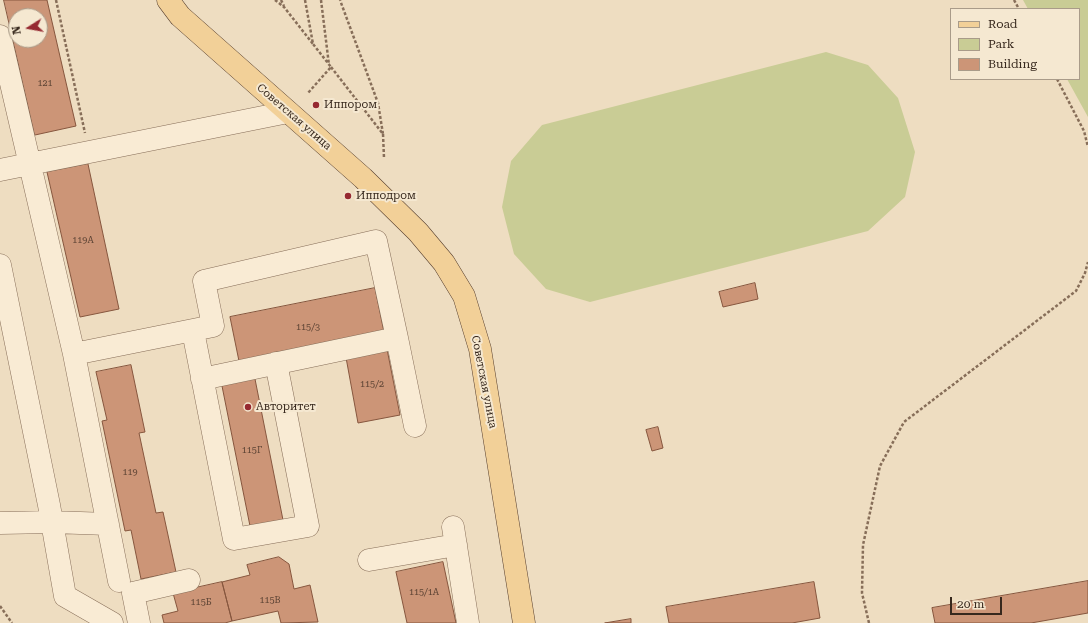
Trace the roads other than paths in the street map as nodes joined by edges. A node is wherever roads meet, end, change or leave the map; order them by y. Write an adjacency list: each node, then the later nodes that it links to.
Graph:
1 (168, 0): 3 (main road, Советская улица)
2 (0, 36): 4 (street)
3 (288, 112): 4 (street); 22 (main road, Советская улица)
4 (29, 164): 5 (street); 9 (street)
5 (0, 170)
6 (0, 265): 13 (street)
7 (193, 331): 8 (street); 9 (street); 11 (street)
8 (396, 338): 10 (street); 12 (street)
9 (74, 354): 15 (street)
10 (276, 363): 11 (street); 11 (street)
11 (202, 380)
12 (415, 426)
13 (52, 522): 14 (street); 15 (street); 19 (street)
14 (0, 523)
15 (108, 524): 18 (street)
16 (369, 560): 21 (street)
17 (190, 580): 20 (street)
18 (119, 581)
19 (112, 623)
20 (139, 623)
21 (468, 623)
22 (524, 623)

